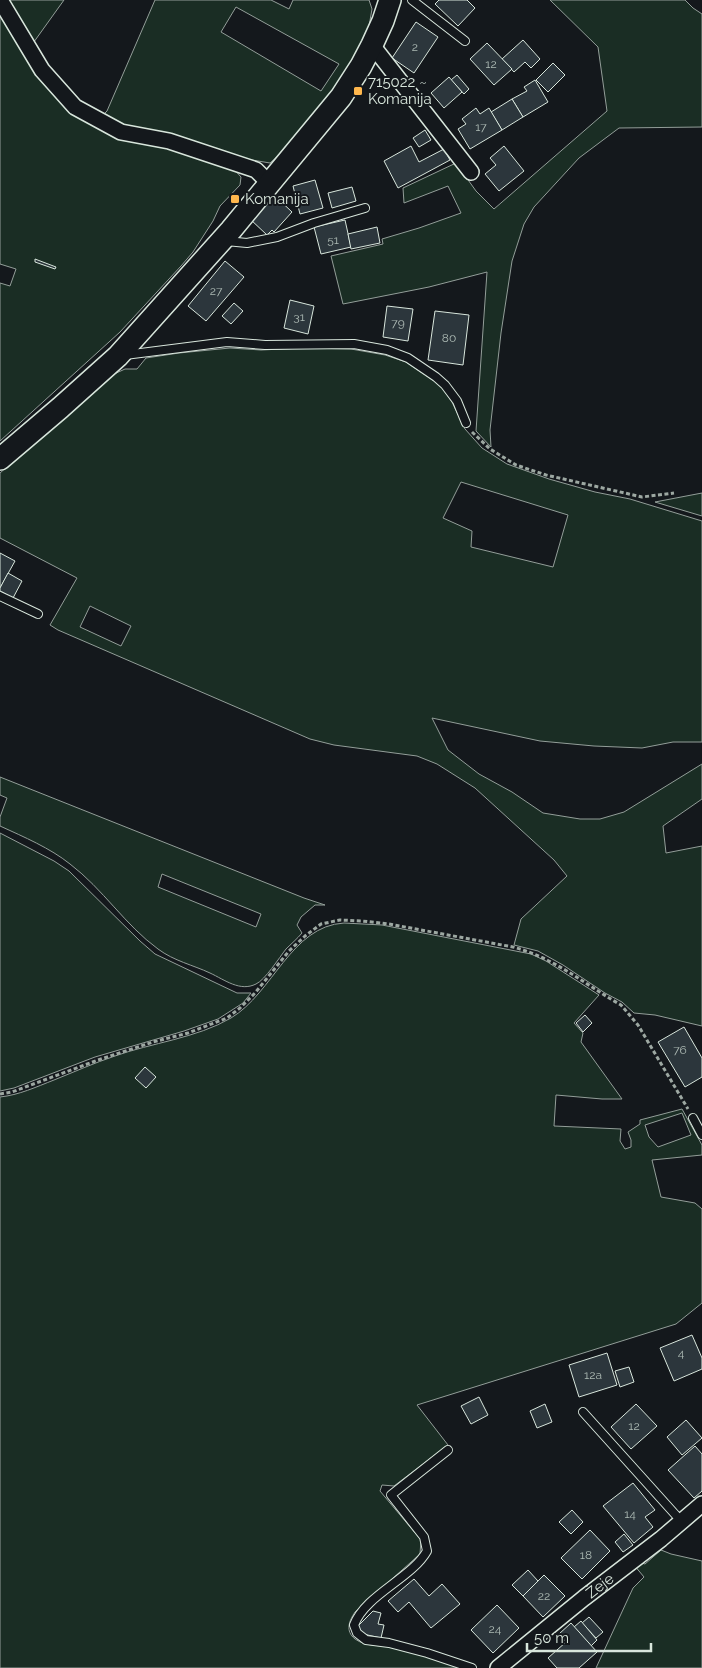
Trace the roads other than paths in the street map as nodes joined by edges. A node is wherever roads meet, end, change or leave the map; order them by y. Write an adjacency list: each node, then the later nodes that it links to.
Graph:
1 (0, 0): 7 (street)
2 (390, 0): 5 (street)
3 (412, 0): 4 (lane)
4 (465, 41)
5 (372, 45): 6 (street); 7 (street)
6 (471, 172)
7 (270, 184): 9 (street)
8 (365, 208): 9 (lane)
9 (222, 241): 10 (street)
10 (118, 356): 11 (lane); 12 (street)
11 (466, 423)
12 (0, 459)
13 (0, 596): 14 (lane)
14 (38, 614)
15 (693, 1118): 16 (lane)
16 (702, 1134)
17 (583, 1412): 20 (lane)
18 (448, 1450): 21 (lane)
19 (702, 1504): 20 (street, Žeje)
20 (682, 1522): 22 (street, Žeje)
21 (472, 1668)
22 (498, 1668)

